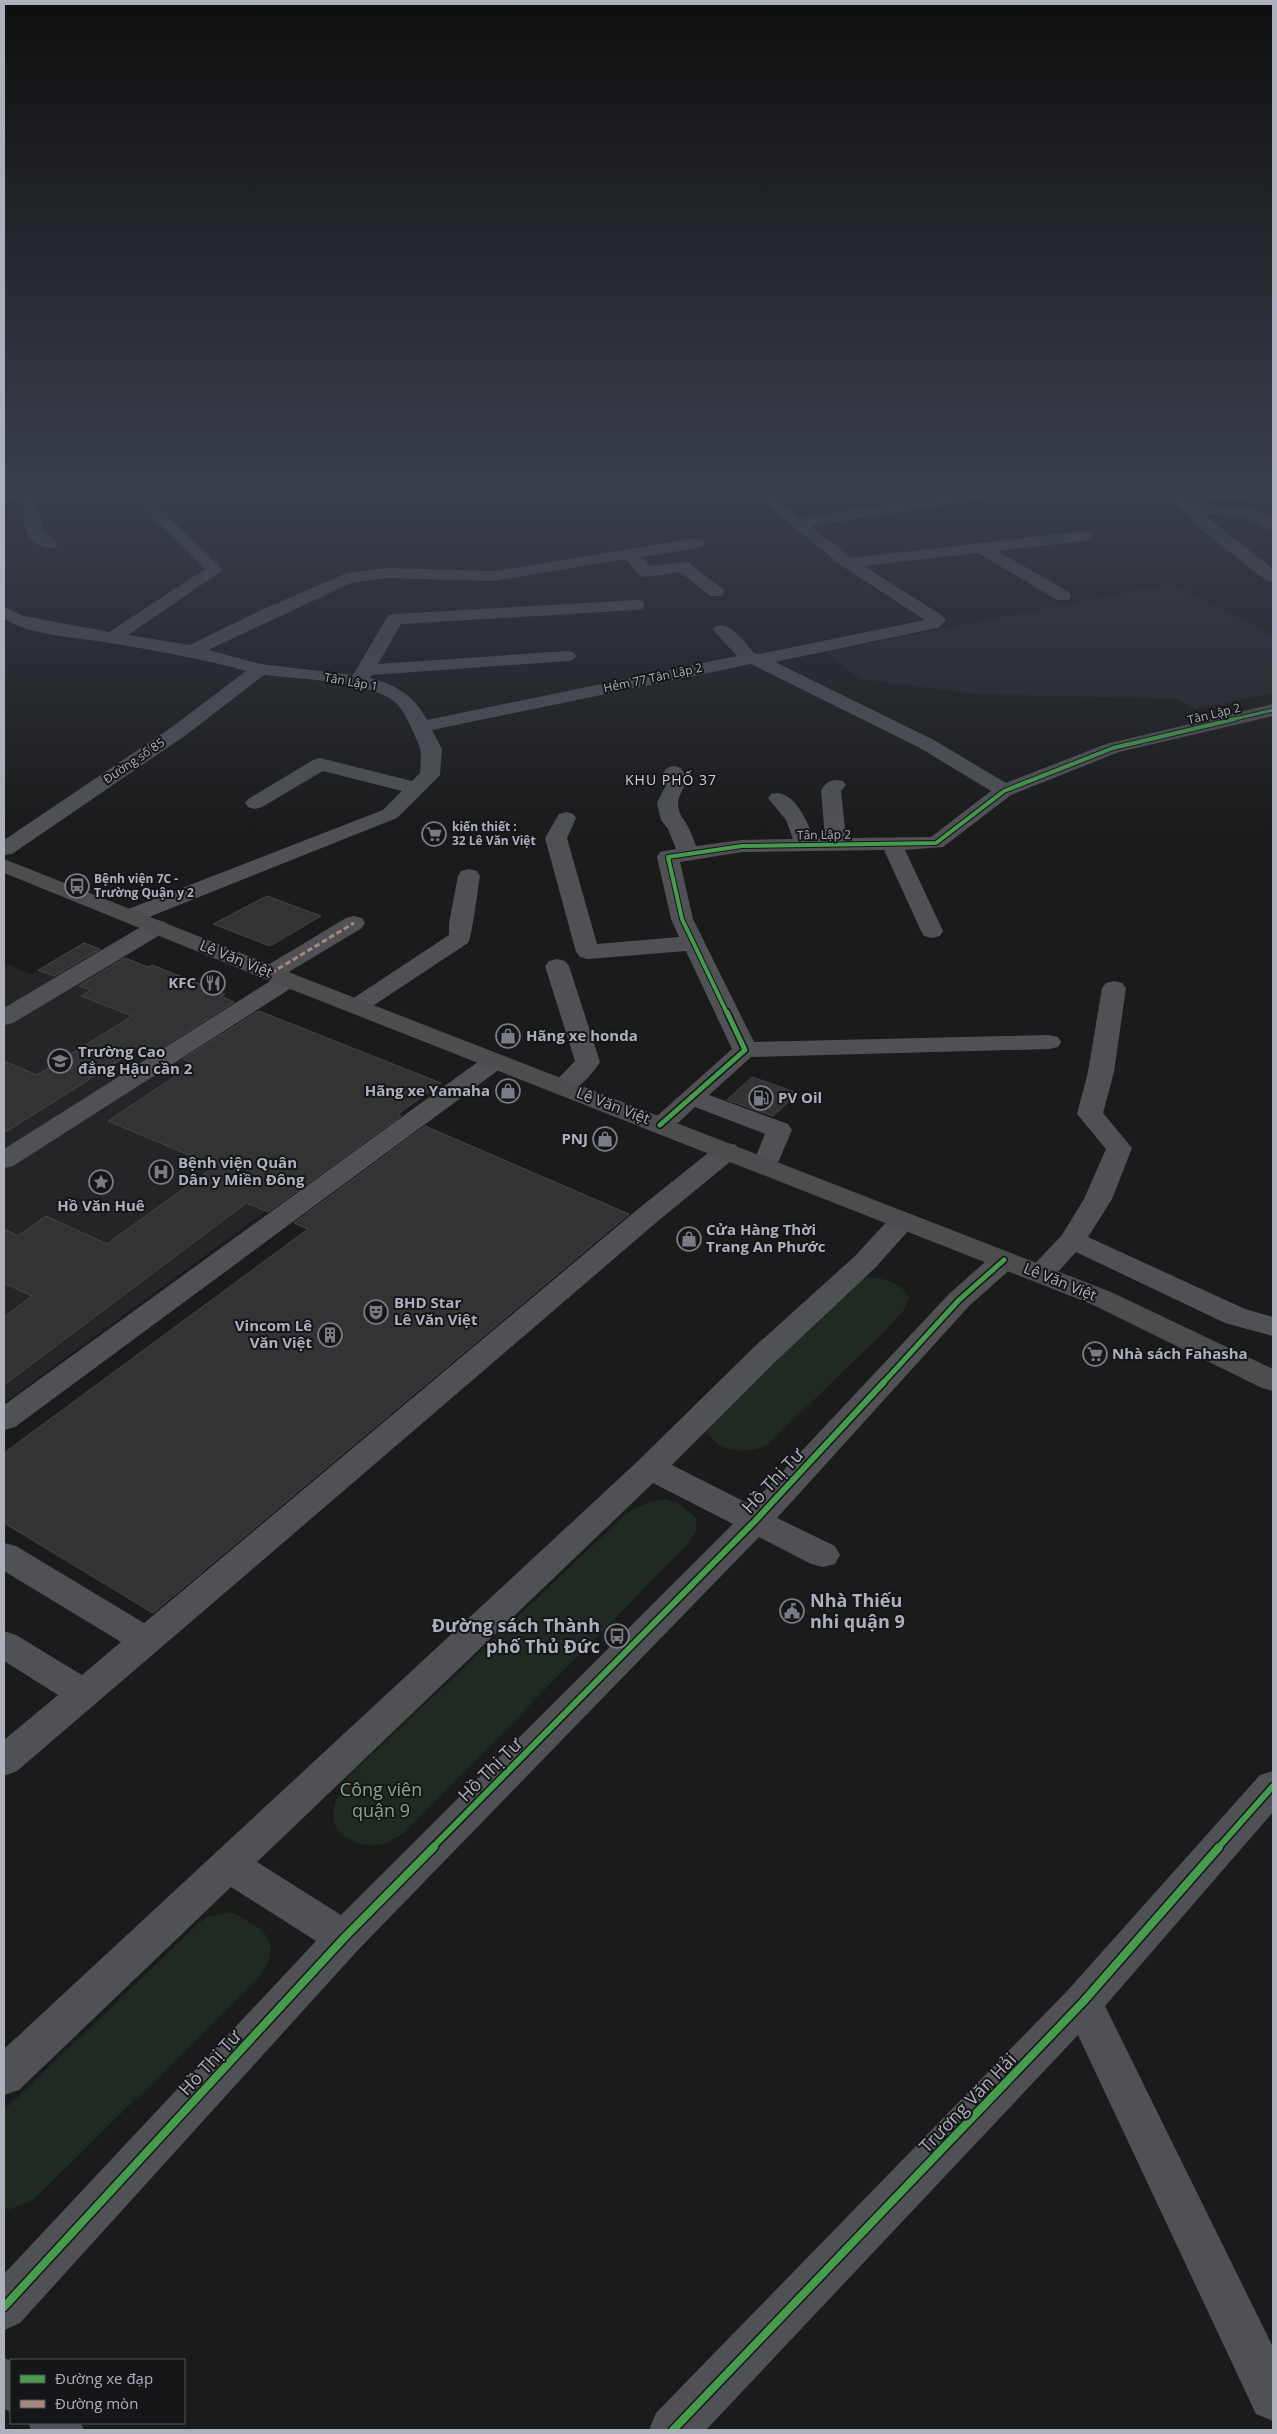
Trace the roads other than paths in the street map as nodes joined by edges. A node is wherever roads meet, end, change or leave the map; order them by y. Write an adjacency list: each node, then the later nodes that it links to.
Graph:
1 (169, 601): 7 (street)
2 (297, 601): 8 (street)
3 (907, 601): 10 (street, Hẻm 77 Tân Lập 2)
4 (636, 605): 12 (street)
5 (4, 612): 7 (street, Tân Lập 1)
6 (722, 630): 10 (street)
7 (112, 638): 8 (street, Tân Lập 1)
8 (192, 651): 11 (street, Tân Lập 1)
9 (567, 656): 12 (street)
10 (753, 658): 14 (street, Hẻm 77 Tân Lập 2); 18 (street)
11 (260, 669): 12 (street, Tân Lập 1); 25 (street, Đường số 85)
12 (363, 675): 14 (street, Tân Lập 1)
13 (1273, 710): 18 (street, Tân Lập 2)
14 (420, 727): 17 (street, Tân Lập 1)
15 (674, 772): 26 (street)
16 (836, 785): 22 (street)
17 (414, 788): 20 (street); 29 (street, Tân Lập 1)
18 (1004, 791): 23 (street, Tân Lập 2)
19 (778, 798): 24 (street)
20 (255, 804)
21 (566, 818): 33 (street)
22 (836, 844): 23 (street, Tân Lập 2); 24 (street, Tân Lập 2)
23 (892, 844): 32 (street)
24 (806, 845): 26 (street, Tân Lập 2)
25 (4, 849)
26 (688, 854): 33 (street, Tân Lập 2)
27 (4, 865): 29 (main road, Lê Văn Việt)
28 (469, 876): 38 (street)
29 (131, 916): 31 (main road, Lê Văn Việt)
30 (354, 923): 35 (street)
31 (158, 927): 35 (main road, Lê Văn Việt); 37 (street)
32 (932, 931)
33 (694, 943): 40 (street, Tân Lập 2)
34 (556, 966): 42 (street)
35 (280, 976): 38 (main road, Lê Văn Việt); 46 (street)
36 (1114, 988): 49 (street)
37 (9, 1004)
38 (357, 1006): 41 (main road, Lê Văn Việt)
39 (1049, 1042): 40 (street)
40 (744, 1050): 43 (street)
41 (496, 1061): 42 (main road, Lê Văn Việt); 54 (street)
42 (564, 1087): 44 (main road, Lê Văn Việt)
43 (691, 1097): 44 (street); 47 (street)
44 (660, 1125): 45 (main road, Lê Văn Việt)
45 (727, 1151): 47 (main road, Lê Văn Việt); 59 (street)
46 (4, 1160)
47 (765, 1166): 48 (main road, Lê Văn Việt)
48 (903, 1221): 50 (main road, Lê Văn Việt); 55 (street)
49 (1072, 1240): 51 (street); 52 (street)
50 (1004, 1260): 51 (main road, Lê Văn Việt); 56 (street, Hồ Thị Tư)
51 (1040, 1273): 53 (main road, Lê Văn Việt)
52 (1273, 1327)
53 (1273, 1381)
54 (4, 1420)
55 (650, 1468): 56 (street); 64 (street)
56 (755, 1521): 58 (street); 65 (street, Hồ Thị Tư)
57 (4, 1555): 59 (street)
58 (824, 1555)
59 (146, 1641): 61 (street)
60 (4, 1644): 61 (street)
61 (83, 1693): 62 (street)
62 (5, 1757)
63 (1273, 1786): 66 (street, Trương Văn Hải)
64 (229, 1865): 65 (street); 67 (street)
65 (344, 1938): 68 (street, Hồ Thị Tư)
66 (1083, 2002): 69 (street); 70 (street, Trương Văn Hải)
67 (4, 2076)
68 (4, 2307)
69 (1273, 2397)
70 (673, 2430)

